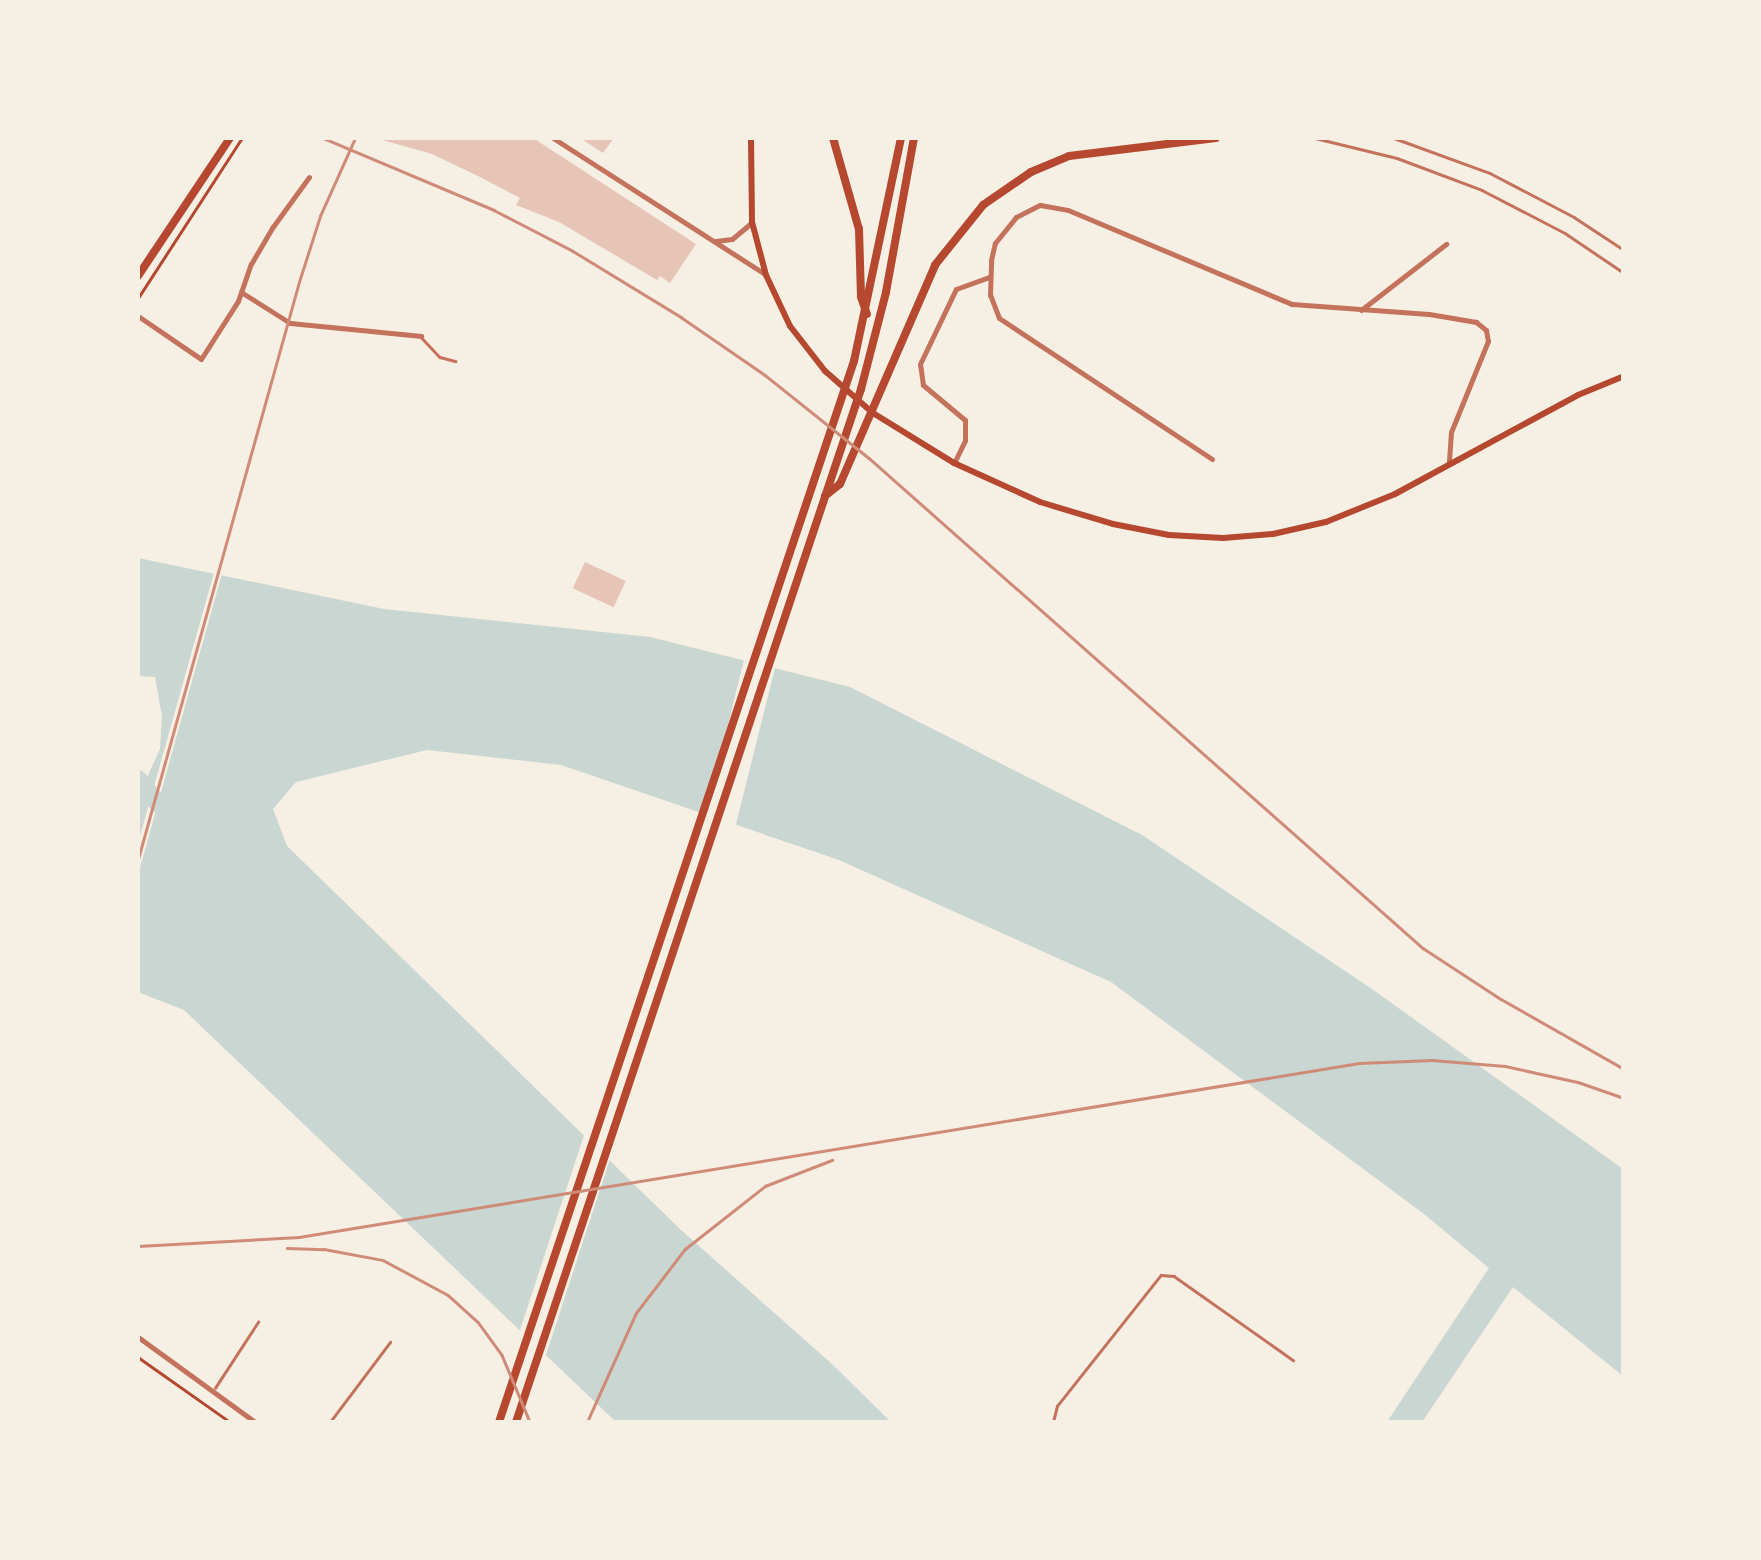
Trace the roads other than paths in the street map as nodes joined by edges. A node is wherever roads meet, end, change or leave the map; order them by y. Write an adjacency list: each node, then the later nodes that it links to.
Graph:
1 (230, 138): 17 (highway)
2 (553, 138): 12 (street)
3 (752, 138): 11 (main road)
4 (833, 138): 21 (highway)
5 (900, 138): 21 (highway)
6 (914, 138): 29 (highway)
7 (1216, 138): 29 (highway)
8 (1315, 138): 15 (lane)
9 (1394, 138): 14 (lane)
10 (309, 177): 19 (street)
11 (752, 222): 12 (street); 16 (main road)
12 (712, 242): 16 (street)
13 (1446, 244): 20 (street)
14 (1624, 250)
15 (1624, 273)
16 (766, 275): 27 (main road)
17 (138, 276)
18 (989, 277): 20 (street); 26 (street); 27 (street)
19 (240, 292): 22 (street); 23 (street)
20 (1358, 311): 28 (street)
21 (867, 314): 37 (highway)
22 (138, 316)
23 (421, 336): 24 (lane)
24 (455, 361)
25 (1624, 376): 28 (main road)
26 (1212, 458)
27 (954, 463): 28 (main road)
28 (1449, 464)
29 (825, 496): 38 (highway)
30 (258, 1322): 34 (lane)
31 (138, 1337): 34 (street)
32 (390, 1342): 36 (lane)
33 (1293, 1360): 39 (lane)
34 (213, 1391): 35 (street)
35 (256, 1422)
36 (330, 1422)
37 (499, 1422)
38 (516, 1422)
39 (1053, 1422)

